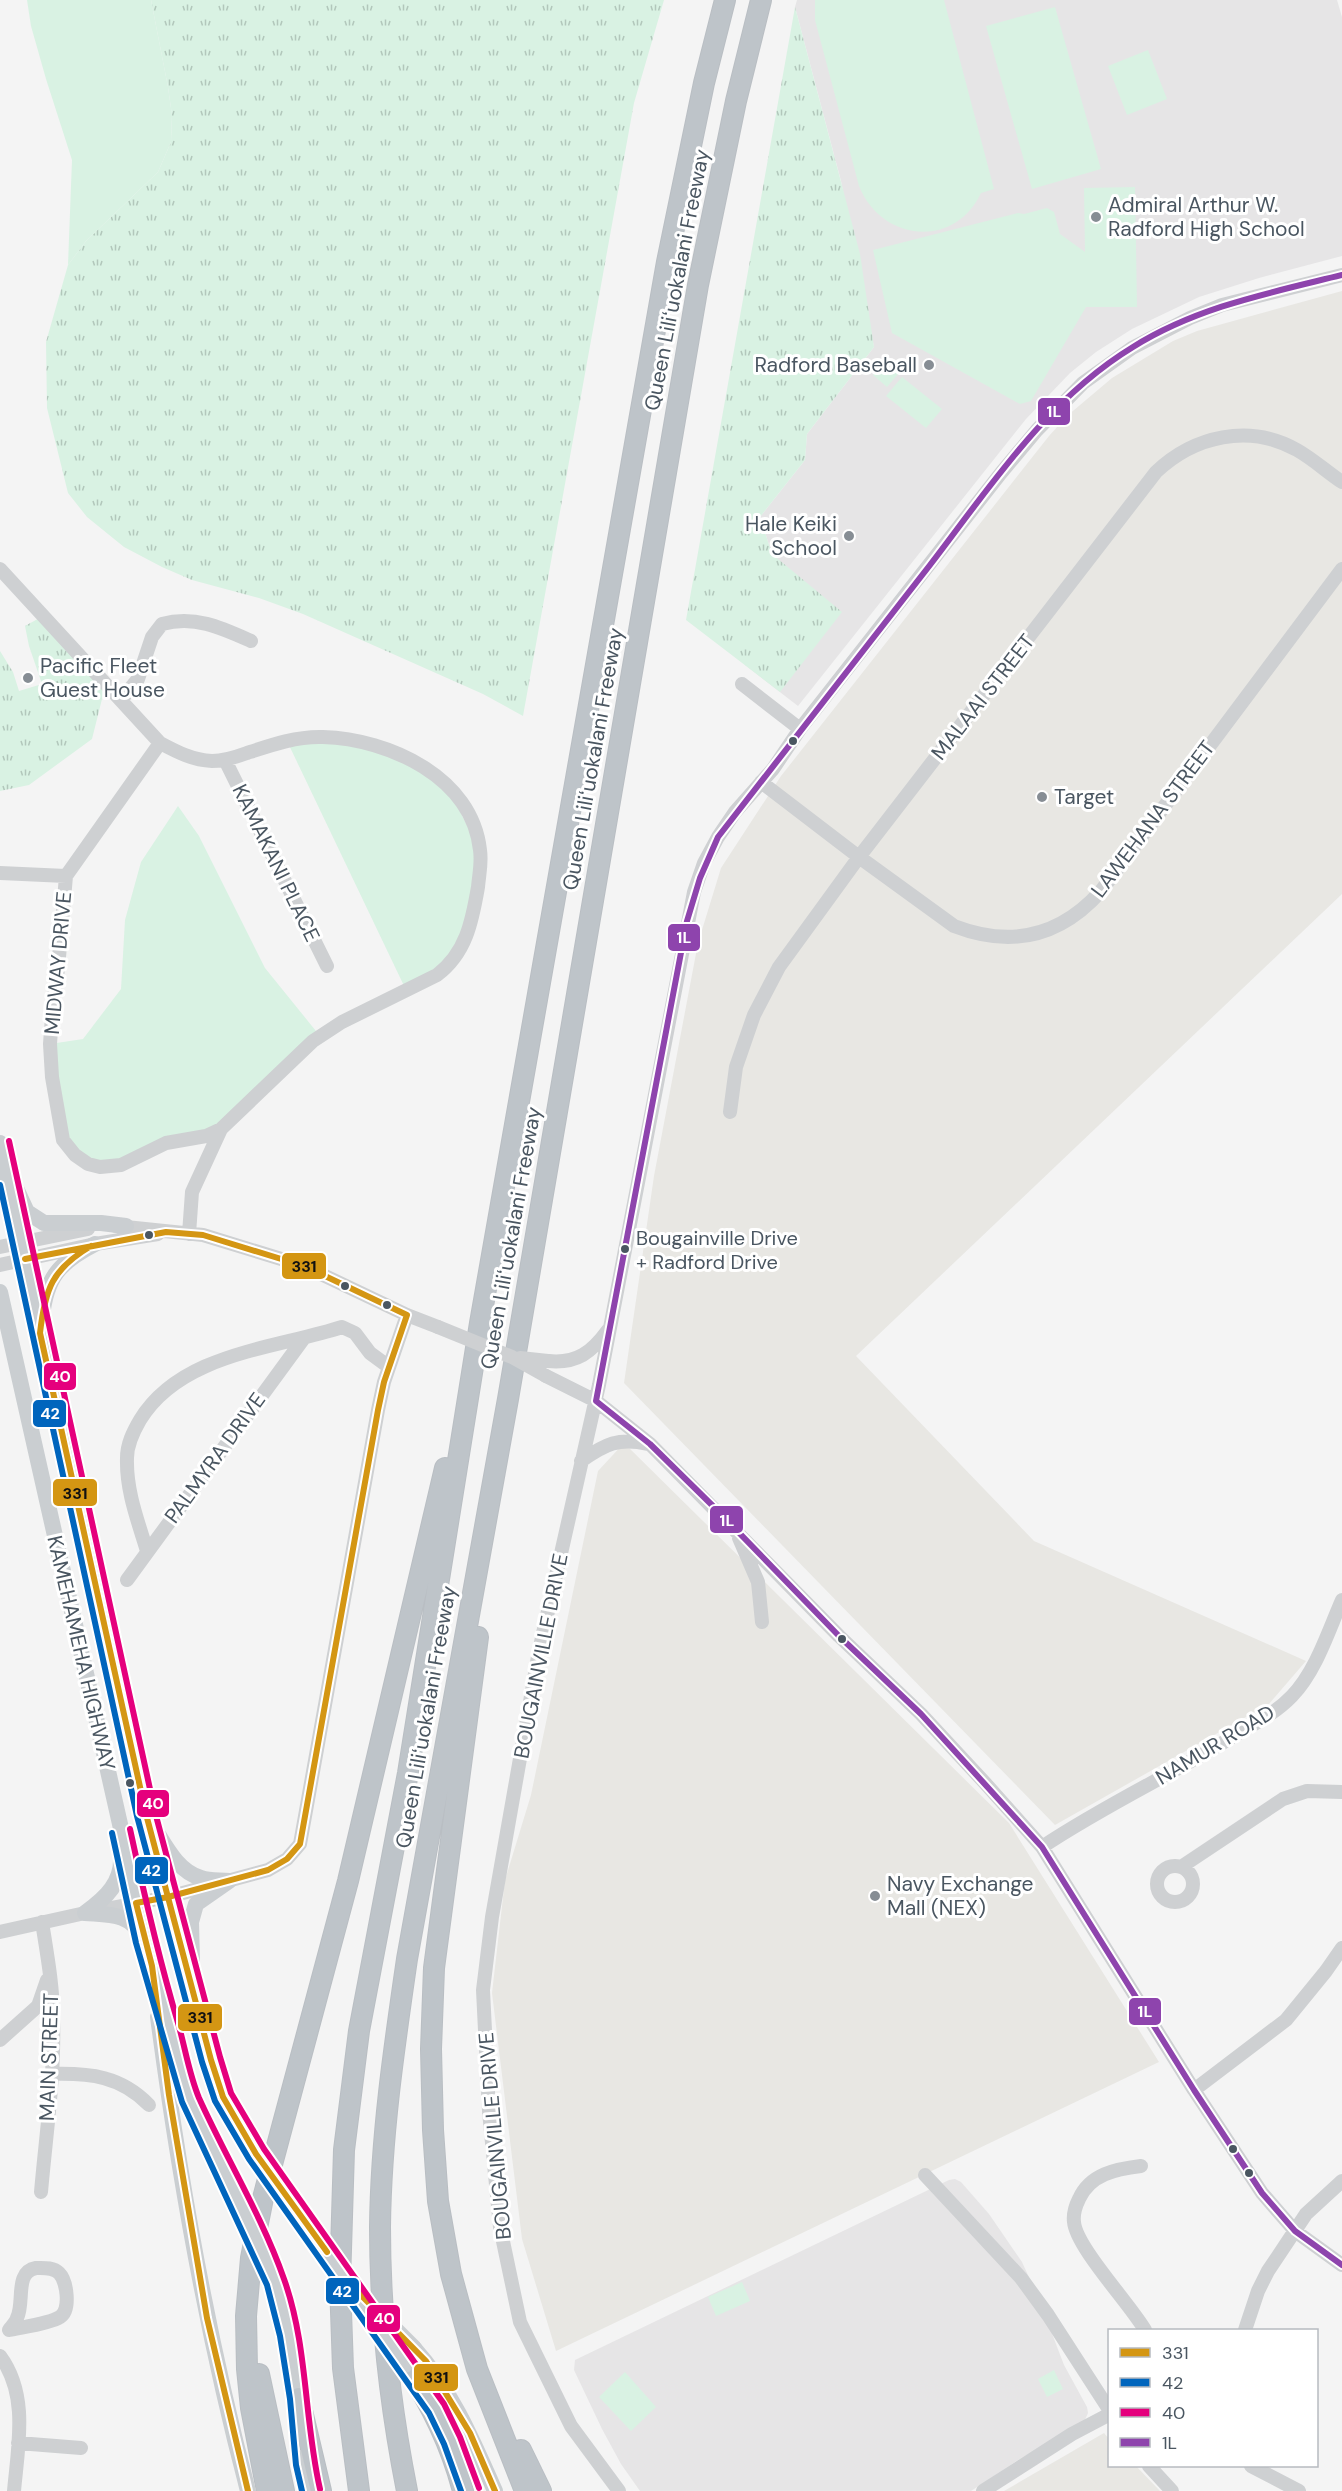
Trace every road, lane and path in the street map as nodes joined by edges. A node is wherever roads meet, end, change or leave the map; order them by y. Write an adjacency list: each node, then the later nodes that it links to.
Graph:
1 (725, 0): 33 (highway, Queen Liliʻuokalani Freeway)
2 (762, 0): 39 (highway, Queen Liliʻuokalani Freeway)
3 (1342, 275): 10 (street, BOUGAINVILLE DRIVE)
4 (1342, 483): 14 (street, MALAAI STREET)
5 (0, 569): 9 (street)
6 (1342, 569): 14 (street, LAWEHANA STREET)
7 (251, 641): 9 (street)
8 (742, 684): 10 (street)
9 (122, 700): 11 (street)
10 (800, 729): 13 (street, BOUGAINVILLE DRIVE)
11 (160, 743): 12 (street); 16 (street, MIDWAY DRIVE)
12 (225, 760): 17 (street, KAMAKANI PLACE); 19 (street)
13 (761, 782): 14 (street, LAWEHANA STREET); 34 (street, BOUGAINVILLE DRIVE)
14 (859, 857): 18 (street, MALAAI STREET)
15 (0, 873): 16 (street)
16 (66, 876): 19 (street, MIDWAY DRIVE)
17 (327, 966)
18 (730, 1112)
19 (221, 1129): 24 (street)
20 (0, 1139): 22 (main road)
21 (0, 1143): 25 (main road, KAMEHAMEHA HIGHWAY)
22 (126, 1226): 23 (street); 25 (street)
23 (166, 1232): 24 (street); 26 (street)
24 (189, 1234): 31 (street)
25 (21, 1242): 27 (street); 28 (main road, KAMEHAMEHA HIGHWAY)
26 (95, 1244): 28 (street); 35 (main road)
27 (0, 1247)
28 (25, 1260): 29 (street); 35 (main road, KAMEHAMEHA HIGHWAY)
29 (0, 1265)
30 (0, 1292): 32 (main road, KAMEHAMEHA HIGHWAY)
31 (407, 1315): 37 (street, bridge); 38 (street)
32 (4, 1322): 50 (main road, KAMEHAMEHA HIGHWAY)
33 (480, 1323): 74 (highway); 95 (highway, Queen Liliʻuokalani Freeway)
34 (609, 1328): 37 (street, bridge); 40 (street, BOUGAINVILLE DRIVE)
35 (40, 1333): 49 (main road, KAMEHAMEHA HIGHWAY)
36 (304, 1338): 38 (street); 44 (street, PALMYRA DRIVE); 44 (street)
37 (512, 1357): 40 (street, bridge)
38 (389, 1367): 53 (street)
39 (508, 1399): 68 (highway); 96 (highway, Queen Liliʻuokalani Freeway)
40 (596, 1401): 41 (street); 42 (street, BOUGAINVILLE DRIVE)
41 (650, 1444): 42 (street); 43 (street)
42 (581, 1461): 102 (street, BOUGAINVILLE DRIVE)
43 (736, 1530): 47 (street); 51 (street)
44 (147, 1551): 45 (street, PALMYRA DRIVE)
45 (127, 1580)
46 (1342, 1600): 51 (street, NAMUR ROAD)
47 (762, 1622)
48 (1342, 1792): 52 (street)
49 (146, 1814): 53 (main road); 54 (main road, KAMEHAMEHA HIGHWAY)
50 (120, 1824): 55 (main road, KAMEHAMEHA HIGHWAY); 56 (main road)
51 (1042, 1847): 66 (street)
52 (1181, 1867)
53 (229, 1881): 54 (street); 63 (main road)
54 (168, 1897): 55 (street); 63 (main road, KAMEHAMEHA HIGHWAY)
55 (136, 1904): 56 (street); 59 (main road, KAMEHAMEHA HIGHWAY)
56 (85, 1912): 57 (street); 59 (main road)
57 (42, 1922): 58 (street); 62 (street, MAIN STREET)
58 (0, 1932)
59 (145, 1941): 61 (main road, KAMEHAMEHA HIGHWAY)
60 (1342, 1948): 66 (street)
61 (152, 1965): 82 (main road, KAMEHAMEHA HIGHWAY, bridge); 90 (main road)
62 (50, 1968): 64 (street); 65 (street, MAIN STREET)
63 (192, 1986): 80 (main road, KAMEHAMEHA HIGHWAY, bridge)
64 (0, 2040)
65 (51, 2074): 67 (street); 72 (street, MAIN STREET)
66 (1194, 2090): 73 (street)
67 (149, 2105)
68 (433, 2130): 100 (highway); 101 (highway)
69 (1141, 2166): 76 (street)
70 (925, 2175): 83 (street)
71 (1342, 2181): 73 (street)
72 (41, 2192)
73 (1295, 2231): 75 (street); 77 (street)
74 (251, 2258): 91 (highway); 92 (highway)
75 (1342, 2265)
76 (1144, 2329)
77 (1246, 2329)
78 (4, 2334): 78 (street)
79 (0, 2356): 85 (street)
80 (410, 2356): 81 (highway); 99 (main road, KAMEHAMEHA HIGHWAY)
81 (421, 2385): 97 (highway); 98 (main road)
82 (299, 2398): 93 (main road, KAMEHAMEHA HIGHWAY); 94 (highway)
83 (1108, 2410)
84 (1108, 2414): 103 (street)
85 (18, 2443): 86 (street); 89 (street)
86 (81, 2448)
87 (1150, 2467): 104 (street)
88 (1253, 2467): 105 (street)
89 (14, 2491)
90 (248, 2491)
91 (267, 2491)
92 (284, 2491)
93 (311, 2491)
94 (321, 2491)
95 (359, 2491)
96 (407, 2491)
97 (463, 2491)
98 (471, 2491)
99 (495, 2491)
100 (525, 2491)
101 (541, 2491)
102 (619, 2491)
103 (983, 2491)
104 (1172, 2491)
105 (1299, 2491)

